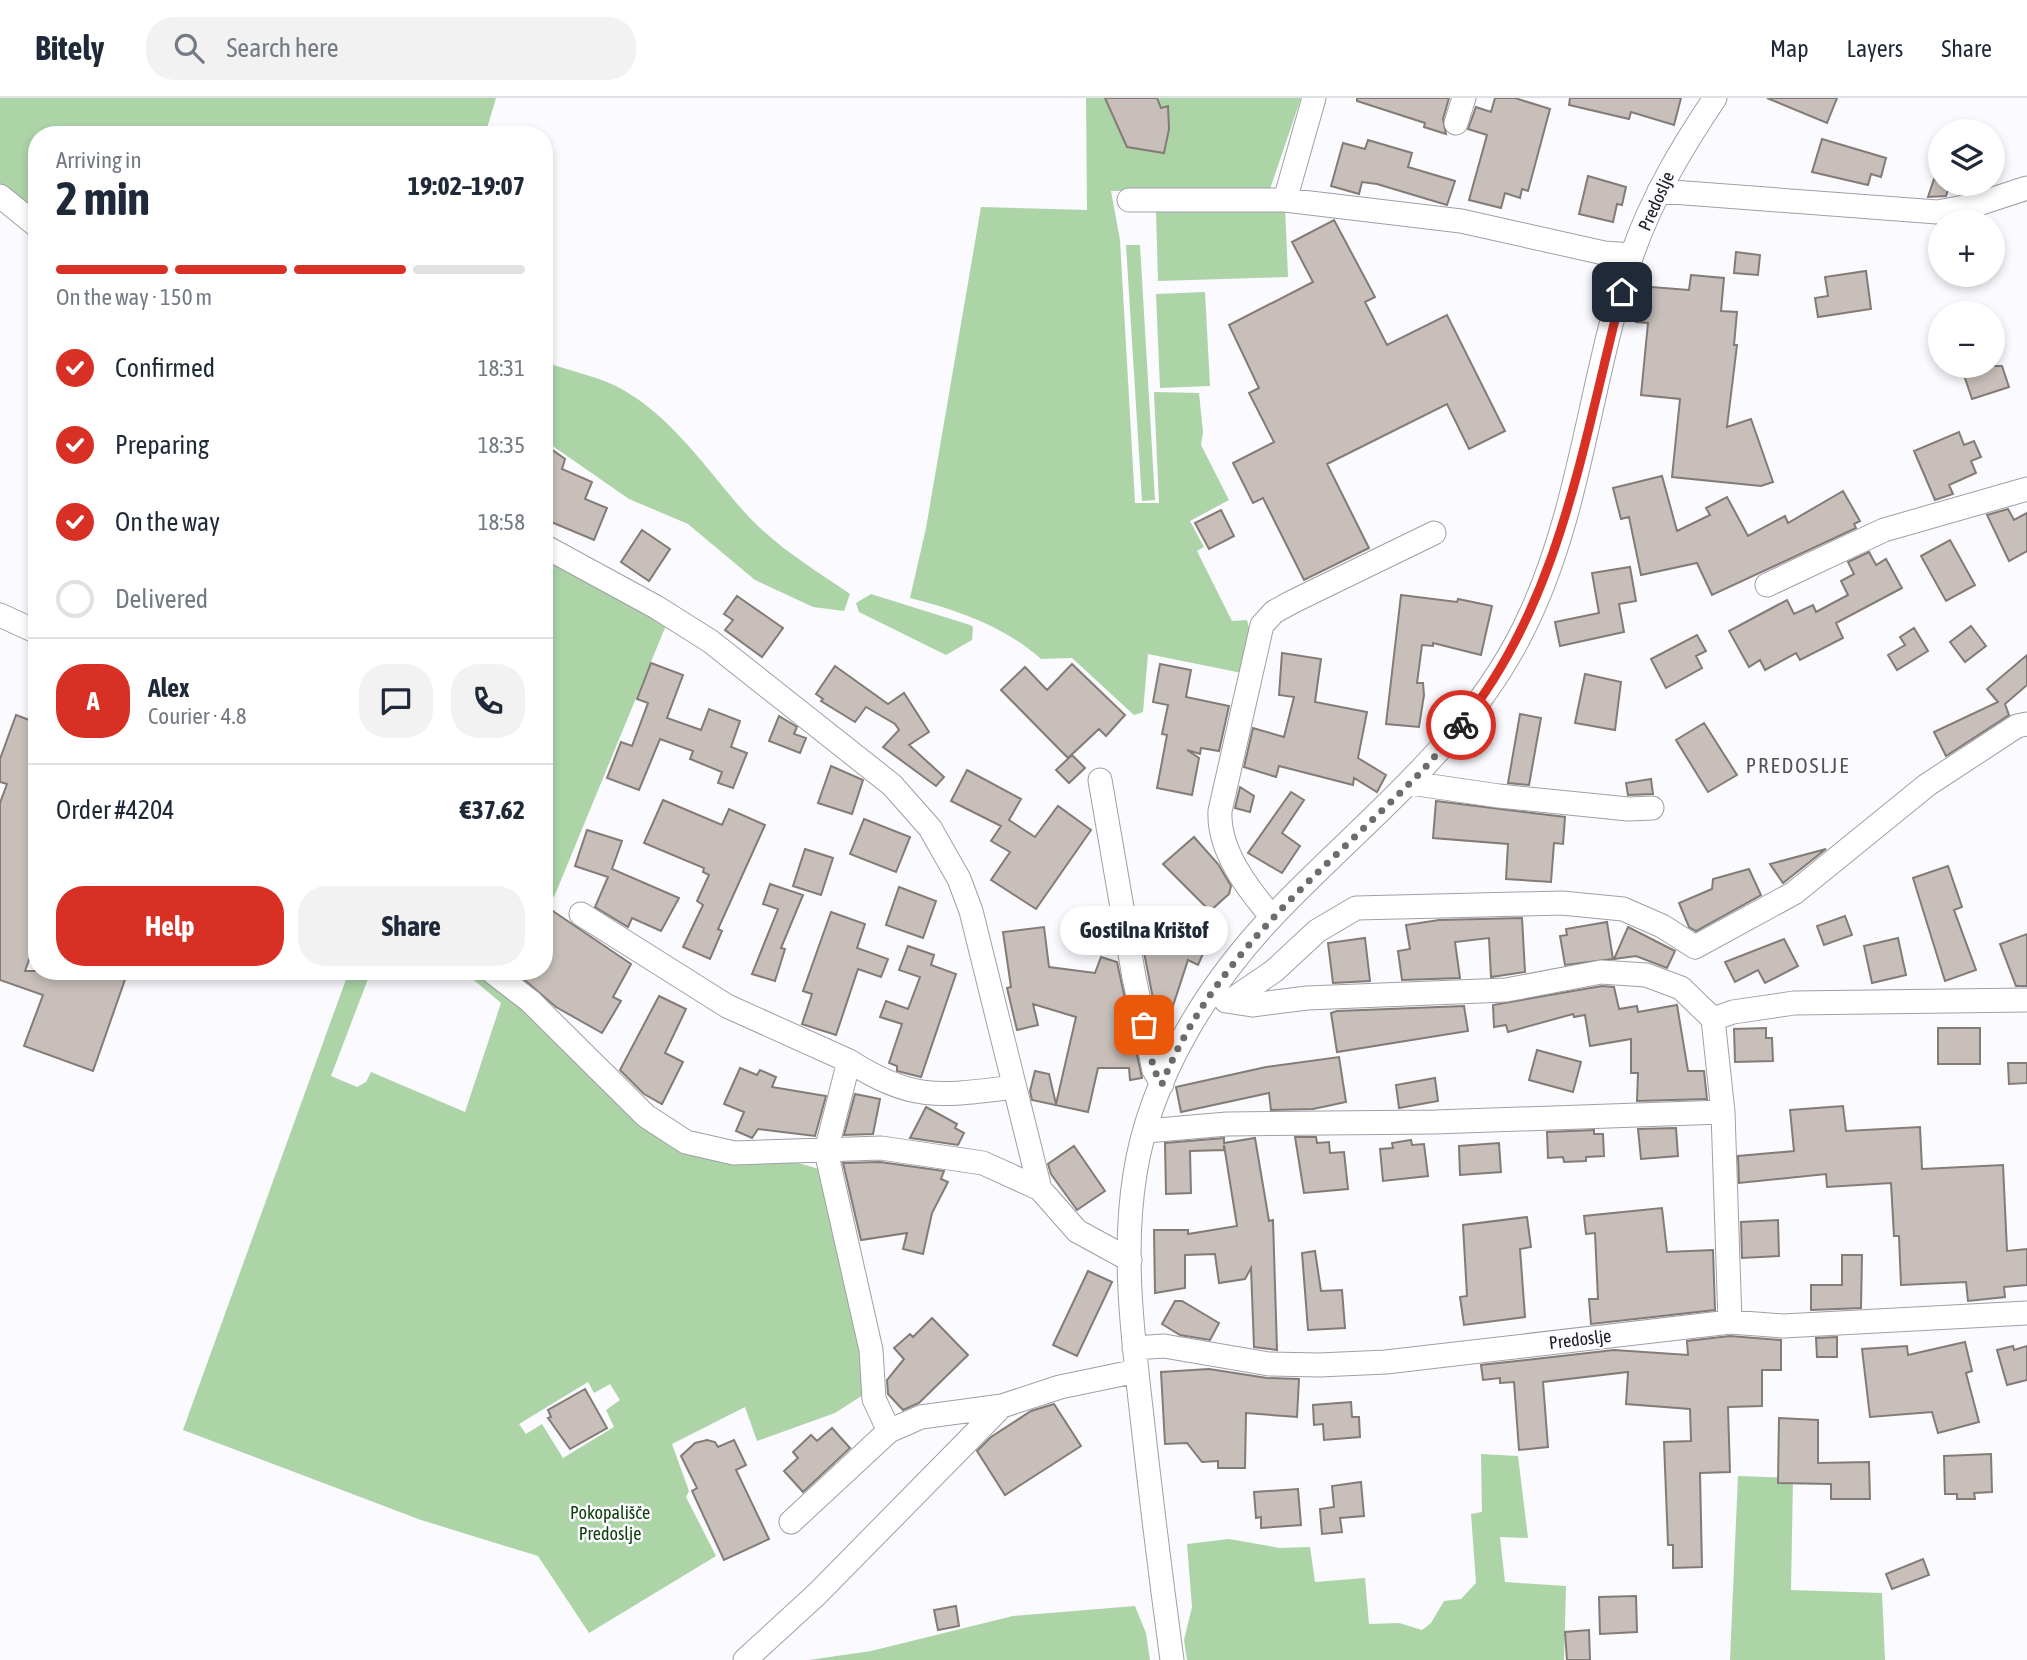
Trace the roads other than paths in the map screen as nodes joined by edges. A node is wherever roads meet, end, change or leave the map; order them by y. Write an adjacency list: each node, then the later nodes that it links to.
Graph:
1 (1314, 98): 9 (street)
2 (1464, 98): 4 (street)
3 (1715, 98): 6 (street, Predoslje)
4 (1457, 122)
5 (2027, 188): 6 (street)
6 (1659, 191): 11 (street, Predoslje)
7 (0, 196): 10 (street)
8 (1129, 200): 9 (street)
9 (1285, 200): 11 (street)
10 (28, 219)
11 (1632, 255): 20 (street, Predoslje)
12 (2027, 489): 15 (street)
13 (1434, 533): 23 (street)
14 (553, 551): 30 (street)
15 (1767, 585)
16 (0, 615): 17 (street)
17 (28, 628)
18 (2027, 724): 25 (street)
19 (1100, 780): 29 (street)
20 (1410, 783): 21 (street); 23 (street, Predoslje)
21 (1652, 808)
22 (581, 914): 28 (street)
23 (1272, 917): 25 (street, Predoslje)
24 (503, 980): 33 (street)
25 (1219, 1000): 27 (street); 29 (street, Predoslje)
26 (2027, 1000): 27 (street)
27 (1713, 1018): 31 (street)
28 (849, 1061): 30 (street); 33 (street)
29 (1162, 1084): 32 (street, Predoslje)
30 (1014, 1087): 34 (street)
31 (1723, 1112): 32 (street); 37 (street)
32 (1146, 1131): 35 (street, Predoslje)
33 (826, 1151): 34 (street); 40 (street)
34 (1040, 1189): 35 (street)
35 (1130, 1260): 38 (street, Predoslje)
36 (2027, 1313): 37 (street, Predoslje)
37 (1730, 1322): 38 (street, Predoslje)
38 (1135, 1359): 39 (street); 43 (street, Predoslje)
39 (1002, 1406): 40 (street); 42 (street)
40 (890, 1431): 41 (street)
41 (791, 1522)
42 (745, 1660)
43 (1172, 1660)

